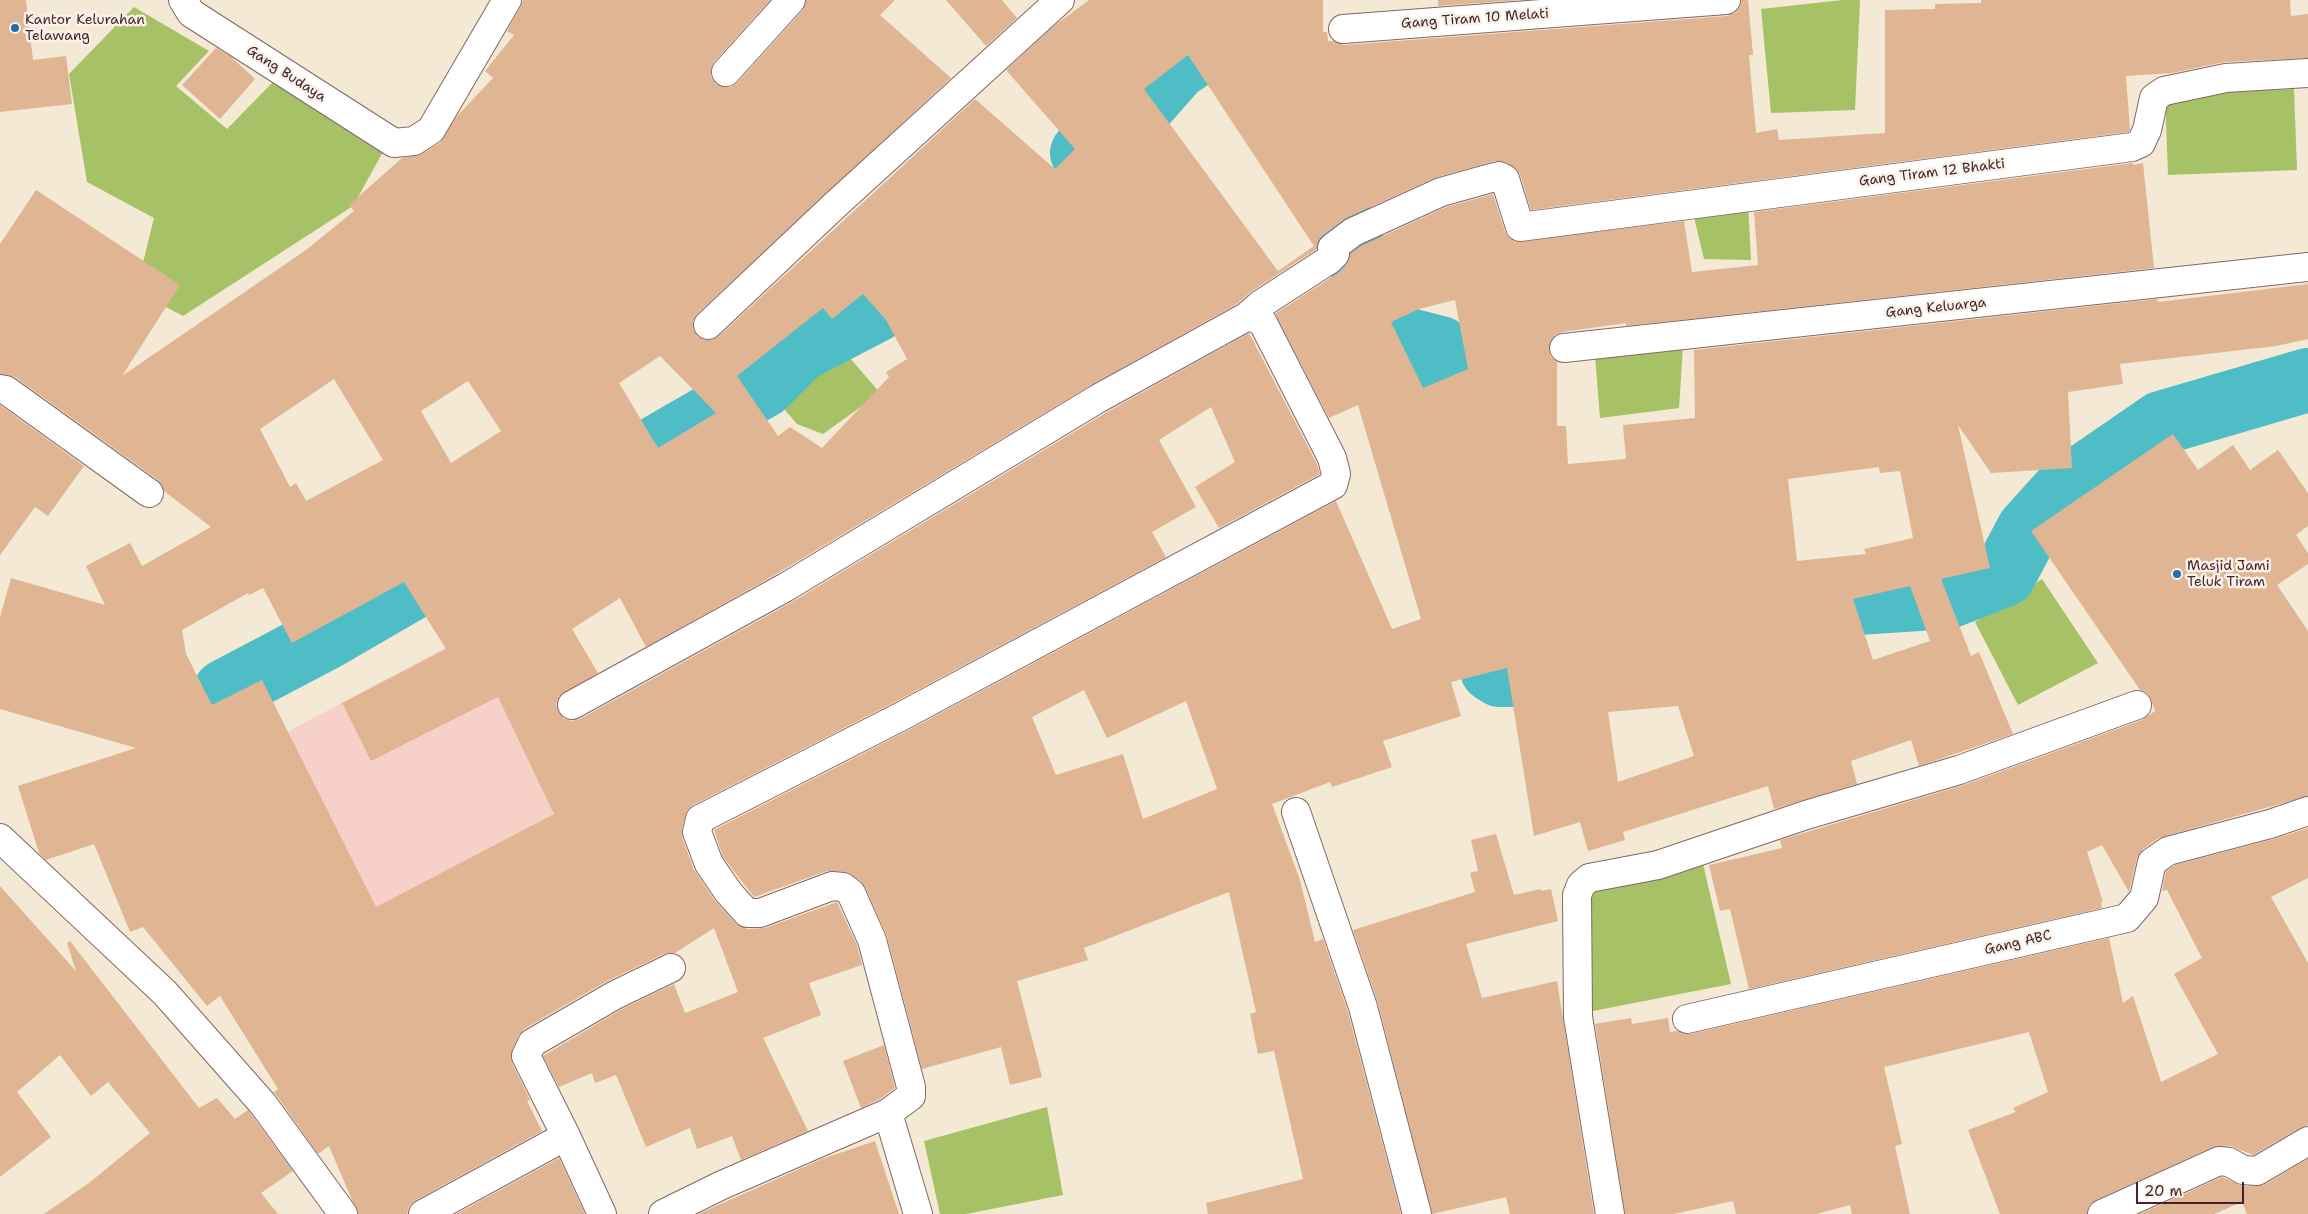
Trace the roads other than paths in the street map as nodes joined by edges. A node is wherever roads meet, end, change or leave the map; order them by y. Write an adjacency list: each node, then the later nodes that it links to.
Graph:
1 (183, 0): 2 (street, Gang Budaya)
2 (507, 0)
3 (791, 0): 7 (street)
4 (1060, 0): 11 (street)
5 (1726, 0): 6 (street, Gang Tiram 10 Melati)
6 (1343, 29)
7 (726, 72)
8 (2308, 73): 10 (street, Gang Tiram 12 Bhakti)
9 (2308, 267): 12 (street, Gang Keluarga)
10 (1246, 317): 15 (street); 22 (street)
11 (708, 325)
12 (1564, 348)
13 (0, 388): 14 (street)
14 (150, 492)
15 (572, 705)
16 (2137, 705): 31 (street)
17 (2308, 811): 21 (street, Gang ABC)
18 (1296, 812): 30 (street)
19 (0, 838): 25 (street)
20 (671, 968): 23 (street)
21 (1687, 1020)
22 (888, 1113): 28 (street); 29 (street)
23 (566, 1136): 26 (street); 27 (street)
24 (2308, 1140): 32 (street)
25 (343, 1214)
26 (423, 1214)
27 (602, 1214)
28 (663, 1214)
29 (918, 1214)
30 (1417, 1214)
31 (1610, 1214)
32 (2102, 1214)

